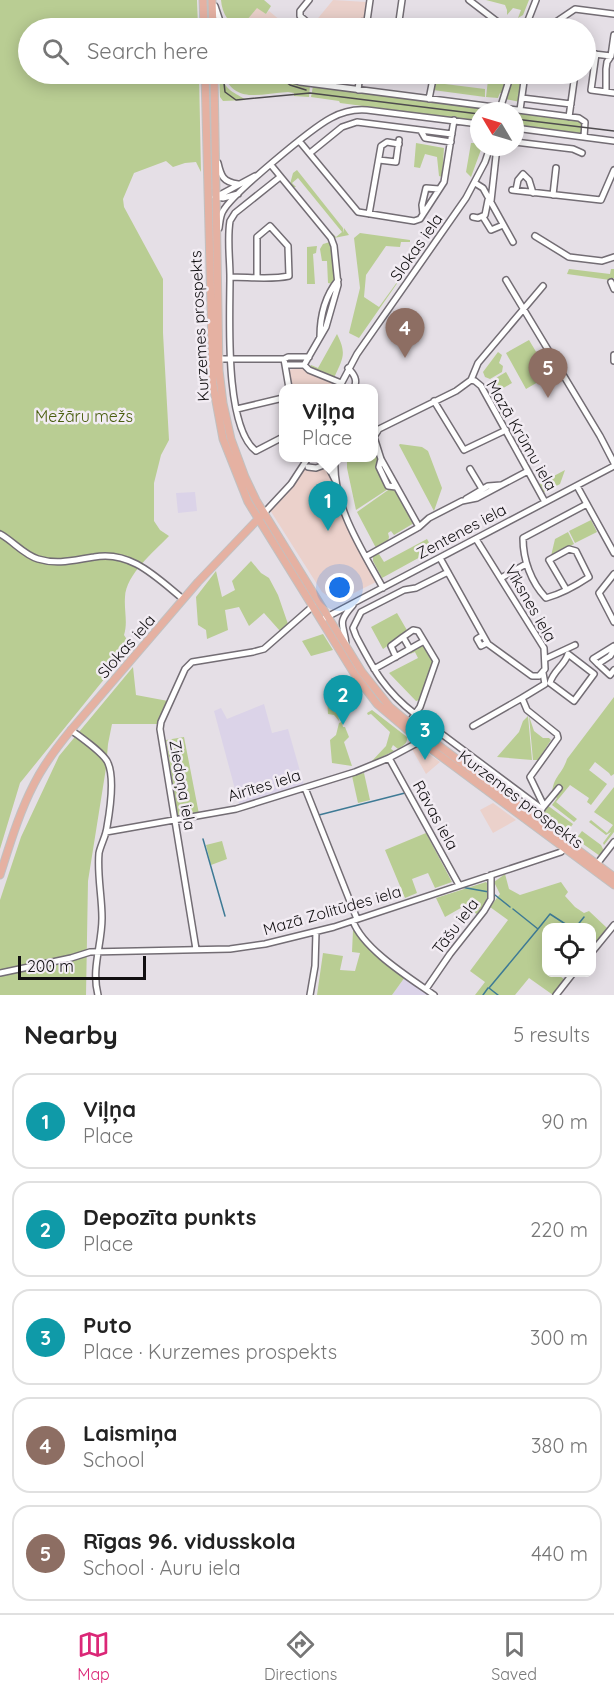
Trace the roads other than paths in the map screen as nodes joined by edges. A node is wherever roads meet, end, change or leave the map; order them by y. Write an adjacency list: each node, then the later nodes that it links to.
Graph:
1 (203, 0): 9 (main road)
2 (213, 0): 10 (main road); 11 (street)
3 (309, 0): 12 (street)
4 (370, 0): 13 (street)
5 (402, 0): 14 (street)
6 (469, 0): 15 (street)
7 (536, 0): 16 (street)
8 (614, 14): 17 (street)
9 (204, 18)
10 (213, 18)
11 (219, 18)
12 (302, 18)
13 (367, 18)
14 (399, 18)
15 (492, 18)
16 (529, 18)
17 (561, 18)
18 (614, 35): 20 (street)
19 (596, 54): 20 (street)
20 (611, 56): 31 (street)
21 (205, 84): 70 (main road, Kurzemes prospekts)
22 (214, 84): 55 (main road, Kurzemes prospekts)
23 (312, 84): 30 (street)
24 (359, 84): 30 (street)
25 (432, 84): 34 (street)
26 (508, 84): 35 (street)
27 (524, 84): 33 (street)
28 (574, 84): 37 (street)
29 (592, 84): 31 (street)
30 (358, 90): 34 (street)
31 (606, 92): 32 (street)
32 (614, 93)
33 (522, 98): 36 (street); 37 (street)
34 (429, 99): 38 (street)
35 (502, 102)
36 (521, 102)
37 (571, 104): 40 (street)
38 (470, 105)
39 (524, 111): 40 (street)
40 (569, 117): 46 (street)
41 (454, 120): 42 (street); 45 (street); 47 (street)
42 (470, 123)
43 (524, 129): 46 (street)
44 (421, 131): 45 (street); 49 (street); 51 (street)
45 (452, 134): 49 (street)
46 (584, 137): 48 (street)
47 (300, 141): 51 (street); 57 (street)
48 (614, 141)
49 (451, 142): 66 (street)
50 (524, 143): 52 (street)
51 (310, 153): 73 (street)
52 (582, 153)
53 (486, 156): 63 (street, Slokas iela)
54 (496, 156): 62 (street)
55 (216, 158): 64 (street); 71 (main road, Kurzemes prospekts)
56 (379, 160): 56 (street); 73 (street)
57 (271, 165): 60 (street); 61 (street)
58 (556, 168): 69 (street)
59 (614, 170): 69 (street)
60 (263, 172): 64 (street); 67 (street)
61 (280, 177): 82 (street); 88 (street)
62 (493, 179): 65 (street); 72 (street)
63 (475, 183): 65 (street); 94 (street, Slokas iela)
64 (239, 185): 71 (street)
65 (483, 188): 72 (street)
66 (439, 189): 74 (street); 74 (street)
67 (242, 191): 71 (street); 79 (street)
68 (533, 193): 68 (street); 69 (street)
69 (553, 195)
70 (207, 196): 71 (street); 122 (main road, Kurzemes prospekts)
71 (216, 196): 79 (main road, Kurzemes prospekts)
72 (490, 200): 76 (street); 77 (street)
73 (369, 214): 74 (street)
74 (423, 214)
75 (473, 217): 76 (street)
76 (483, 217): 77 (street)
77 (503, 225): 80 (street)
78 (535, 237): 81 (street)
79 (218, 242): 89 (main road, Kurzemes prospekts)
80 (513, 242)
81 (614, 257)
82 (230, 277): 83 (street); 90 (street)
83 (257, 278): 83 (street)
84 (506, 279): 86 (street)
85 (543, 286): 86 (street)
86 (523, 309): 95 (street); 111 (street)
87 (614, 355): 91 (street)
88 (309, 357): 92 (street); 93 (street)
89 (218, 359): 90 (street); 122 (main road, Kurzemes prospekts)
90 (230, 359): 92 (street); 102 (street)
91 (614, 361)
92 (285, 362): 93 (street); 96 (street)
93 (304, 365): 97 (street)
94 (348, 368): 98 (street, Slokas iela); 99 (street)
95 (473, 381): 101 (street); 103 (street, Mazā Krūmu iela)
96 (288, 384)
97 (336, 384)
98 (341, 384)
99 (356, 384)
100 (279, 399): 102 (street)
101 (434, 401): 103 (street); 104 (street)
102 (237, 409): 105 (street)
103 (506, 430): 114 (street, Mazā Krūmu iela)
104 (378, 431)
105 (279, 438)
106 (378, 452): 123 (street)
107 (305, 462): 122 (street, Slokas iela)
108 (325, 462): 112 (street)
109 (326, 462): 115 (street)
110 (335, 462): 115 (street)
111 (614, 464): 117 (street, Zentenes iela)
112 (308, 467)
113 (470, 469): 118 (street)
114 (528, 471): 116 (street); 120 (street, Mazā Krūmu iela)
115 (335, 480): 127 (street)
116 (503, 485): 118 (street); 119 (street)
117 (577, 486): 120 (street, Zentenes iela); 121 (street, Mazā Krūmu iela)
118 (482, 489): 119 (street)
119 (462, 501): 123 (street)
120 (545, 502): 125 (street, Zentenes iela)
121 (587, 504): 126 (street, Mazā Krūmu iela); 129 (street)
122 (261, 516): 135 (main road, Slokas iela); 137 (main road, Kurzemes prospekts); 138 (main road, Kurzemes prospekts)
123 (419, 527): 127 (street)
124 (0, 534): 135 (street)
125 (476, 539): 128 (street, Zentenes iela); 132 (street, Vīksnes iela)
126 (614, 553)
127 (367, 556): 133 (street)
128 (440, 558): 130 (street); 133 (street, Zentenes iela)
129 (526, 564): 132 (street); 134 (street)
130 (448, 572): 149 (street); 151 (street)
131 (614, 574): 139 (street)
132 (501, 578): 148 (street, Vīksnes iela)
133 (383, 588): 136 (street, Zentenes iela)
134 (566, 589): 134 (street)
135 (183, 599): 156 (main road, Slokas iela)
136 (356, 602): 138 (street, Zentenes iela); 143 (street)
137 (313, 606): 138 (main road, Kurzemes prospekts); 167 (street, Ziedoņa iela)
138 (325, 618): 143 (main road, Kurzemes prospekts); 157 (main road, Kurzemes prospekts)
139 (614, 622)
140 (403, 637): 141 (street); 145 (street); 147 (street)
141 (424, 640): 145 (street); 153 (street)
142 (575, 645): 148 (street)
143 (346, 646): 154 (main road, Kurzemes prospekts)
144 (614, 648): 150 (street)
145 (410, 649): 147 (street)
146 (568, 654): 146 (street)
147 (396, 657): 149 (street)
148 (545, 659): 151 (street, Vīksnes iela)
149 (374, 669): 153 (street)
150 (614, 670)
151 (543, 673): 152 (street)
152 (522, 698): 155 (street); 165 (street)
153 (415, 714): 154 (street); 165 (street)
154 (409, 723): 164 (main road, Kurzemes prospekts)
155 (473, 726)
156 (70, 730): 168 (street); 172 (main road, Slokas iela)
157 (409, 732): 158 (main road, Kurzemes prospekts); 159 (street)
158 (423, 743): 159 (street, Airītes iela); 163 (main road, Kurzemes prospekts)
159 (405, 749): 160 (street, Airītes iela)
160 (389, 758): 161 (street, Airītes iela); 175 (street, Rāvas iela)
161 (305, 788): 167 (street, Airītes iela); 177 (street)
162 (559, 788): 165 (street)
163 (494, 795): 164 (main road); 170 (main road, Kurzemes prospekts)
164 (516, 803): 166 (main road, Kurzemes prospekts)
165 (543, 807): 166 (street)
166 (535, 817): 171 (main road, Kurzemes prospekts)
167 (176, 821): 168 (street, Airītes iela); 181 (street, Ziedoņa iela)
168 (106, 832): 182 (street)
169 (614, 842): 171 (street)
170 (565, 848): 173 (street, Mazā Zolitūdes iela); 176 (main road, Kurzemes prospekts)
171 (597, 864): 174 (main road, Kurzemes prospekts)
172 (0, 875)
173 (491, 875): 175 (street, Mazā Zolitūdes iela); 185 (street, Tāšu iela)
174 (614, 877)
175 (459, 885): 177 (street, Mazā Zolitūdes iela)
176 (614, 885)
177 (355, 920): 179 (street, Mazā Zolitūdes iela); 185 (street)
178 (614, 924): 180 (street)
179 (316, 932): 181 (street, Mazā Zolitūdes iela); 187 (street)
180 (596, 946)
181 (196, 950): 182 (street, Mazā Zolitūdes iela)
182 (99, 952): 183 (street, Mazā Zolitūdes iela); 186 (street)
183 (0, 973)
184 (570, 977): 189 (street)
185 (426, 989): 188 (street)
186 (98, 995)
187 (310, 995)
188 (434, 995)
189 (556, 995)

